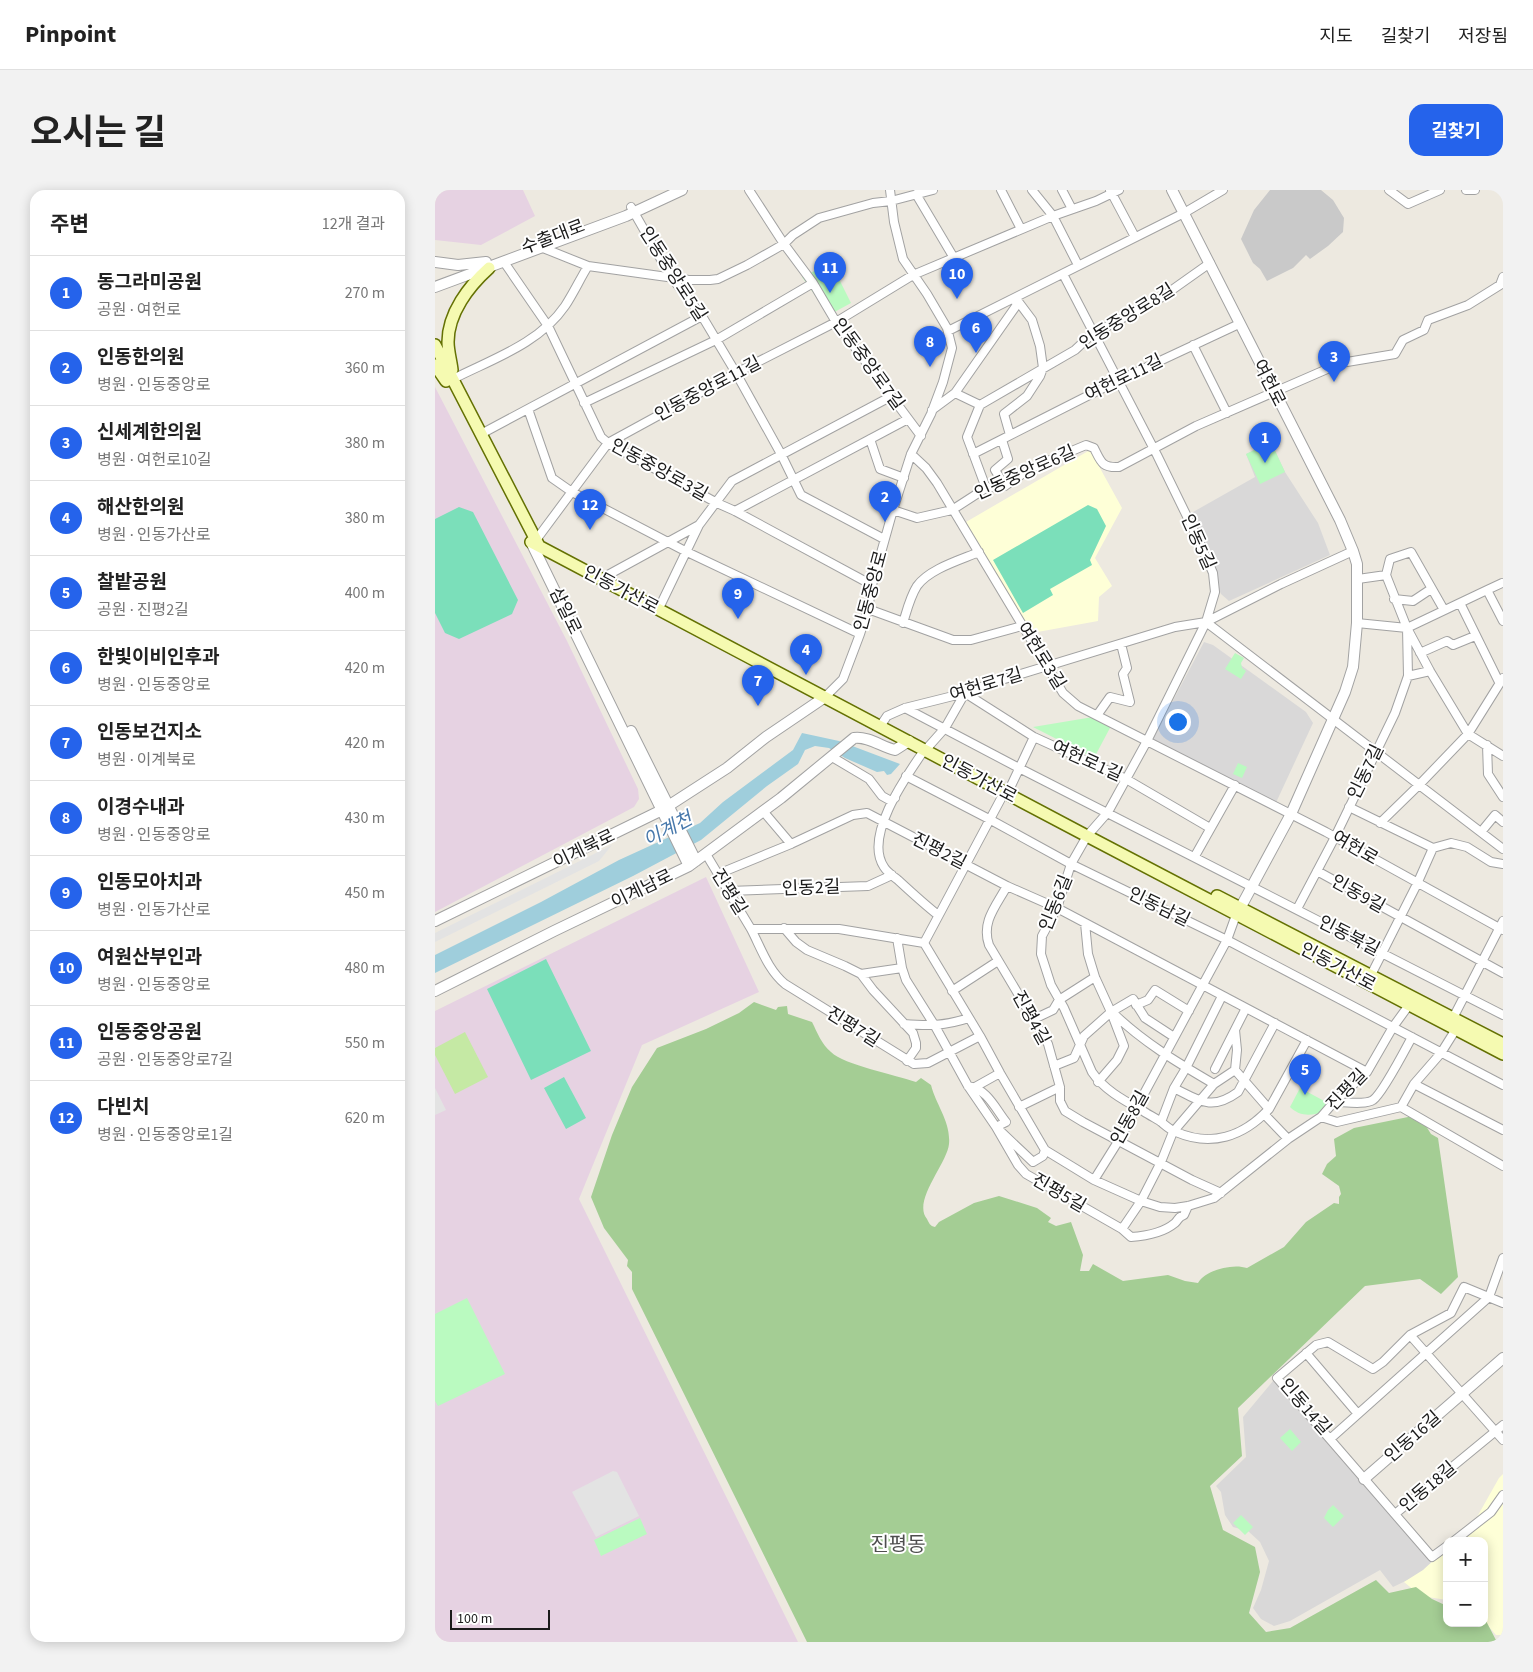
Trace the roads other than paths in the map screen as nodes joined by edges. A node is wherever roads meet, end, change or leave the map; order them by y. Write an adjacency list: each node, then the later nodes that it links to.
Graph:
1 (669, 190): 19 (street, 수출대로)
2 (682, 190): 19 (street, 수출대로)
3 (749, 190): 24 (street, 인동중앙로7길)
4 (890, 190): 17 (street, 인동중앙로)
5 (933, 190): 16 (street)
6 (1001, 190): 22 (street)
7 (1031, 190): 21 (street)
8 (1063, 190): 18 (street)
9 (1172, 190): 20 (street, 여헌로)
10 (1223, 190): 20 (street)
11 (1389, 190): 12 (street)
12 (1440, 190)
13 (1466, 190): 14 (street)
14 (1475, 190)
15 (1114, 191): 18 (street, 인동중앙로11길); 23 (street)
16 (916, 194): 17 (street); 26 (street)
17 (891, 201): 24 (street, 수출대로); 34 (street, 인동중앙로)
18 (1072, 209): 21 (street, 인동중앙로11길)
19 (633, 210): 25 (street, 수출대로); 30 (street, 수출대로); 35 (street, 인동중앙로5길)
20 (1183, 212): 23 (street); 29 (street, 여헌로)
21 (1053, 216): 22 (street, 인동중앙로11길); 31 (street)
22 (1021, 229): 26 (street, 인동중앙로11길)
23 (1135, 237): 31 (street)
24 (784, 244): 35 (street, 수출대로); 38 (street, 인동중앙로7길)
25 (543, 248): 28 (street, 수출대로); 32 (street, 수출대로)
26 (954, 258): 34 (street, 인동중앙로11길)
27 (435, 262): 30 (street)
28 (504, 262): 30 (street, 수출대로); 44 (street, 인동중앙로3길)
29 (1210, 263): 43 (street, 여헌로); 46 (street, 인동중앙로8길)
30 (487, 265): 37 (street, 수출대로); 39 (street, 수출대로); 54 (main road)
31 (1079, 265): 33 (street)
32 (588, 266): 35 (street, 수출대로); 44 (street)
33 (1063, 274): 40 (street); 46 (street, 인동5길)
34 (913, 275): 42 (street, 인동중앙로11길); 45 (street, 인동중앙로)
35 (671, 277): 41 (street, 인동중앙로5길)
36 (1503, 277): 58 (street, 인동중앙로6길)
37 (435, 281)
38 (813, 283): 42 (street, 인동중앙로7길); 47 (street, 인동중앙로5길)
39 (435, 287)
40 (1017, 298): 45 (street); 52 (street); 57 (street)
41 (702, 316): 47 (street, 인동중앙로5길); 56 (street)
42 (836, 322): 53 (street, 인동중앙로11길); 59 (street, 인동중앙로7길)
43 (1239, 324): 49 (street, 여헌로11길); 58 (street, 여헌로)
44 (548, 326): 54 (street); 56 (street, 인동중앙로3길)
45 (948, 331): 63 (street, 인동중앙로)
46 (1093, 334): 52 (street, 인동중앙로8길); 55 (street, 인동5길)
47 (716, 340): 53 (street, 인동중앙로5길); 60 (street, 인동중앙로5길)
48 (435, 345): 54 (main road, 삼일로)
49 (1193, 345): 55 (street, 여헌로11길); 64 (street)
50 (435, 359): 54 (main road, 삼일로)
51 (435, 366): 54 (main road)
52 (1043, 368): 61 (street, 인동중앙로8길); 67 (street)
53 (736, 373): 71 (street, 인동중앙로11길); 73 (street, 인동중앙로5길)
54 (450, 380): 66 (main road, 삼일로); 88 (main road, 삼일로)
55 (1117, 381): 67 (street, 여헌로11길); 72 (street, 인동5길)
56 (575, 384): 60 (street, 인동중앙로3길); 62 (street)
57 (955, 393): 61 (street); 63 (street)
58 (1274, 393): 64 (street, 인동중앙로6길); 89 (street, 여헌로)
59 (890, 397): 65 (street, 인동중앙로7길); 73 (street)
60 (584, 403): 71 (street, 인동중앙로3길)
61 (980, 406): 75 (street)
62 (529, 408): 66 (street); 80 (street)
63 (932, 410): 68 (street, 인동중앙로)
64 (1227, 413): 72 (street, 인동중앙로6길)
65 (908, 419): 68 (street, 인동중앙로7길); 69 (street)
66 (481, 434): 88 (main road, 삼일로)
67 (1010, 435): 70 (street, 여헌로11길)
68 (921, 436): 74 (street, 인동중앙로)
69 (870, 439): 76 (street); 77 (street)
70 (1002, 440): 75 (street, 여헌로11길); 78 (street)
71 (608, 443): 80 (street, 인동중앙로11길); 81 (street, 인동중앙로3길)
72 (1153, 448): 78 (street, 인동중앙로6길); 106 (street, 인동5길)
73 (781, 454): 77 (street, 인동중앙로5길); 81 (street, 인동중앙로3길)
74 (911, 454): 76 (street, 인동중앙로); 83 (street, 여헌로3길)
75 (973, 454): 79 (street)
76 (904, 478): 82 (street, 인동중앙로)
77 (793, 480): 84 (street); 86 (street, 인동중앙로5길)
78 (1005, 486): 79 (street, 인동중앙로6길)
79 (985, 488): 83 (street, 인동중앙로6길)
80 (572, 492): 87 (street); 88 (street, 인동중앙로11길)
81 (717, 503): 84 (street, 인동중앙로3길); 85 (street, 인동가산로)
82 (893, 510): 83 (street, 인동중앙로6길); 86 (street, 인동중앙로)
83 (952, 510): 91 (street, 여헌로3길)
84 (735, 511): 96 (street, 인동중앙로3길)
85 (699, 525): 87 (street, 인동가산로); 90 (street, 인동가산로)
86 (884, 539): 96 (street, 인동중앙로)
87 (668, 542): 90 (street); 93 (street, 인동가산로)
88 (535, 543): 93 (main road, 인동가산로); 119 (main road, 인동가산로); 143 (street, 삼일로)
89 (1353, 551): 94 (street, 여헌로); 106 (street, 여헌로7길)
90 (687, 552): 101 (street, 인동가산로); 110 (street)
91 (979, 552): 105 (street); 108 (street, 여헌로3길)
92 (1386, 575): 94 (street); 97 (street); 99 (street)
93 (607, 576): 101 (main road, 인동가산로)
94 (1358, 579): 107 (street, 여헌로)
95 (1502, 583): 98 (street)
96 (872, 585): 102 (street, 인동중앙로)
97 (1431, 588): 99 (street); 103 (street)
98 (1487, 590): 100 (street); 104 (street)
99 (1394, 599): 109 (street)
100 (1459, 603): 103 (street); 111 (street)
101 (661, 604): 119 (main road, 인동가산로)
102 (868, 609): 105 (street); 110 (street, 인동중앙로)
103 (1444, 610): 109 (street)
104 (1503, 621)
105 (903, 622): 108 (street)
106 (1206, 622): 112 (street, 여헌로7길); 122 (street); 128 (street, 인동5길)
107 (1357, 623): 109 (street); 122 (street, 여헌로)
108 (1023, 626): 114 (street, 여헌로3길)
109 (1407, 628): 113 (street); 116 (street, 인동7길)
110 (860, 634): 119 (street, 인동중앙로)
111 (1475, 636): 113 (street); 117 (street)
112 (1121, 644): 114 (street, 여헌로7길); 121 (street)
113 (1420, 653): 115 (street)
114 (1047, 667): 118 (street, 여헌로7길); 121 (street, 여헌로3길)
115 (1430, 671): 116 (street); 125 (street)
116 (1408, 676): 131 (street, 인동7길)
117 (1501, 680): 125 (street)
118 (965, 693): 120 (street, 여헌로7길); 124 (street); 126 (street, 여헌로1길)
119 (827, 695): 123 (main road, 인동가산로); 127 (main road, 인동가산로); 143 (street, 이계북로)
120 (905, 708): 123 (street, 여헌로7길); 124 (street, 인동북길)
121 (1098, 714): 128 (street, 여헌로3길)
122 (1332, 719): 131 (street); 146 (street, 여헌로)
123 (883, 722): 130 (main road, 인동가산로)
124 (945, 728): 130 (street); 134 (street, 인동북길)
125 (1469, 734): 129 (street); 138 (street)
126 (1034, 737): 134 (street); 136 (street, 여헌로1길)
127 (909, 741): 130 (main road, 인동가산로); 133 (street, 이계남로)
128 (1147, 741): 136 (street, 인동5길); 137 (street, 여헌로3길)
129 (1487, 745): 132 (street); 140 (street)
130 (927, 748): 135 (street); 139 (main road, 인동가산로)
131 (1376, 752): 138 (street); 142 (street, 인동7길)
132 (1503, 756)
133 (832, 757): 141 (street); 144 (street, 이계남로)
134 (1019, 768): 139 (street); 145 (street, 인동북길)
135 (906, 776): 141 (street); 147 (street, 인동남길)
136 (1126, 778): 145 (street, 인동5길); 151 (street, 여헌로1길)
137 (1235, 785): 146 (street, 여헌로3길); 151 (street)
138 (1419, 785): 150 (street); 152 (street)
139 (1007, 790): 147 (street); 153 (main road, 인동가산로)
140 (1503, 797)
141 (895, 798): 148 (street)
142 (1349, 807): 150 (street); 154 (street, 인동7길)
143 (665, 808): 160 (street, 삼일로); 176 (street, 이계북로)
144 (763, 811): 155 (street); 158 (street, 이계남로)
145 (1108, 812): 153 (street, 인동5길); 159 (street, 인동북길)
146 (1291, 814): 154 (street, 여헌로); 169 (street, 여헌로)
147 (989, 819): 161 (street, 인동남길); 163 (street)
148 (883, 822): 155 (street, 진평2길); 163 (street, 진평2길); 166 (street)
149 (1503, 822): 152 (street)
150 (1381, 823): 156 (street)
151 (1210, 828): 159 (street)
152 (1481, 832): 157 (street)
153 (1089, 834): 161 (street, 인동6길); 173 (main road, 인동가산로)
154 (1335, 837): 164 (street, 인동7길); 167 (street, 여헌로)
155 (791, 844): 165 (street, 진평2길)
156 (1433, 848): 162 (street); 167 (street, 인동9길)
157 (1503, 849)
158 (706, 854): 160 (street, 이계남로); 165 (street, 진평길)
159 (1195, 856): 169 (street, 인동북길)
160 (693, 864): 194 (street, 이계남로)
161 (1071, 864): 171 (street, 인동6길); 182 (street, 인동남길)
162 (1503, 864)
163 (966, 865): 168 (street, 진평2길); 174 (street)
164 (1317, 871): 172 (street, 인동7길); 175 (street, 인동9길)
165 (718, 874): 170 (street, 진평길)
166 (892, 875): 170 (street, 인동2길); 174 (street)
167 (1417, 884): 175 (street, 인동9길); 178 (street)
168 (1007, 886): 171 (street, 진평2길); 185 (street, 진평4길)
169 (1251, 886): 172 (street, 인동북길); 173 (street, 여헌로)
170 (729, 891): 180 (street, 진평길)
171 (1057, 908): 177 (street, 진평2길); 197 (street, 인동6길)
172 (1297, 909): 184 (street, 인동북길)
173 (1238, 911): 182 (street, 인동8길); 190 (main road, 인동가산로); 199 (main road, 인동가산로)
174 (938, 915): 183 (street)
175 (1400, 917): 184 (street, 인동9길); 186 (street, 인동9길)
176 (435, 921)
177 (1085, 923): 191 (street); 192 (street, 진평2길)
178 (1502, 927): 186 (street)
179 (784, 928): 180 (street, 진평길); 181 (street, 진평길); 189 (street)
180 (751, 929): 222 (street, 진평7길)
181 (897, 938): 183 (street, 진평길); 187 (street)
182 (1227, 940): 192 (street, 인동8길); 210 (street, 인동남길)
183 (924, 943): 193 (street, 진평길)
184 (1382, 953): 190 (street, 인동9길); 195 (street, 인동북길)
185 (998, 961): 193 (street); 205 (street, 진평4길)
186 (1482, 962): 188 (street, 인동9길); 195 (street)
187 (902, 968): 189 (street); 209 (street)
188 (1503, 973)
189 (861, 974): 207 (street)
190 (1371, 975): 208 (main road, 인동가산로)
191 (1095, 977): 197 (street); 202 (street)
192 (1203, 985): 196 (street, 진평2길); 201 (street, 인동8길)
193 (952, 990): 204 (street, 진평길)
194 (435, 991)
195 (1465, 995): 203 (street, 인동북길); 208 (street)
196 (1223, 996): 200 (street, 진평2길); 224 (street)
197 (1059, 1000): 205 (street); 217 (street, 인동6길)
198 (1134, 1002): 201 (street); 202 (street); 213 (street)
199 (1409, 1005): 208 (main road, 인동가산로); 210 (street, 진평길)
200 (1246, 1008): 206 (street, 진평2길); 211 (street)
201 (1189, 1011): 213 (street, 인동8길)
202 (1111, 1012): 217 (street); 221 (street); 230 (street)
203 (1503, 1015)
204 (969, 1018): 209 (street); 212 (street, 진평길)
205 (1034, 1019): 223 (street, 진평4길)
206 (1275, 1023): 215 (street, 진평2길); 229 (street)
207 (904, 1024): 209 (street); 222 (street)
208 (1454, 1024): 216 (main road, 인동가산로); 219 (street); 220 (main road, 인동가산로)
209 (935, 1026): 218 (street)
210 (1393, 1027): 214 (street, 인동남길); 227 (street, 진평길)
211 (1235, 1030): 225 (street); 226 (street)
212 (980, 1036): 218 (street, 진평7길); 228 (street, 진평길)
213 (1174, 1037): 221 (street, 인동8길)
214 (1412, 1037): 219 (street, 인동남길); 238 (street)
215 (1307, 1040): 227 (street, 진평2길); 242 (street)
216 (1503, 1044)
217 (1080, 1047): 223 (street); 230 (street, 인동6길)
218 (948, 1052): 222 (street, 진평7길); 234 (street, 진평5길)
219 (1441, 1053): 232 (street); 233 (street, 인동남길)
220 (1503, 1054)
221 (1165, 1055): 224 (street); 239 (street, 인동8길)
222 (907, 1060)
223 (1054, 1066): 235 (street, 진평4길)
224 (1186, 1068): 231 (street); 236 (street)
225 (1215, 1068)
226 (1235, 1070): 229 (street); 231 (street)
227 (1367, 1072): 238 (street, 진평길)
228 (1000, 1074): 234 (street); 241 (street, 진평길)
229 (1244, 1081): 237 (street); 242 (street)
230 (1099, 1082): 239 (street, 인동6길)
231 (1214, 1084): 237 (street)
232 (1414, 1084): 240 (street); 246 (street)
233 (1503, 1085)
234 (971, 1087): 245 (street, 진평5길)
235 (1060, 1087): 241 (street); 249 (street, 진평4길)
236 (1173, 1088): 237 (street); 244 (street)
237 (1200, 1101): 247 (street)
238 (1334, 1102): 243 (street, 진평길)
239 (1136, 1107): 244 (street); 249 (street, 인동8길)
240 (1401, 1107): 243 (street); 252 (street)
241 (1019, 1108): 250 (street, 진평길)
242 (1267, 1112): 247 (street); 248 (street)
243 (1321, 1117): 248 (street, 진평길)
244 (1161, 1122): 247 (street)
245 (996, 1127): 250 (street); 257 (street, 진평5길)
246 (1503, 1130)
247 (1173, 1132): 251 (street)
248 (1288, 1139): 254 (street, 진평길)
249 (1119, 1140): 251 (street, 진평4길); 253 (street, 인동8길)
250 (1045, 1150): 253 (street, 진평길)
251 (1161, 1162): 254 (street, 진평4길); 255 (street)
252 (1503, 1166)
253 (1094, 1180): 255 (street, 진평길)
254 (1221, 1193): 256 (street, 진평길)
255 (1141, 1201): 256 (street, 진평길); 257 (street)
256 (1187, 1206): 257 (street, 진평5길)
257 (1122, 1229)
258 (1503, 1258): 259 (street, 인동14길)
259 (1489, 1298): 260 (street); 261 (street, 인동14길); 263 (street, 인동14길)
260 (1503, 1303)
261 (1411, 1336): 262 (street, 인동14길); 263 (street)
262 (1306, 1353): 266 (street, 인동14길); 269 (street, 인동14길)
263 (1426, 1354): 265 (street); 266 (street, 인동14길)
264 (1503, 1358): 265 (street, 인동16길)
265 (1462, 1394): 268 (street); 271 (street, 인동16길)
266 (1359, 1414): 269 (street, 인동14길)
267 (1503, 1424): 268 (street, 인동18길)
268 (1495, 1431): 270 (street); 273 (street, 인동18길)
269 (1330, 1439): 271 (street)
270 (1503, 1440)
271 (1364, 1479): 273 (street)
272 (1503, 1495): 274 (street)
273 (1395, 1514): 275 (street, 인동18길)
274 (1459, 1537)
275 (1443, 1549)

